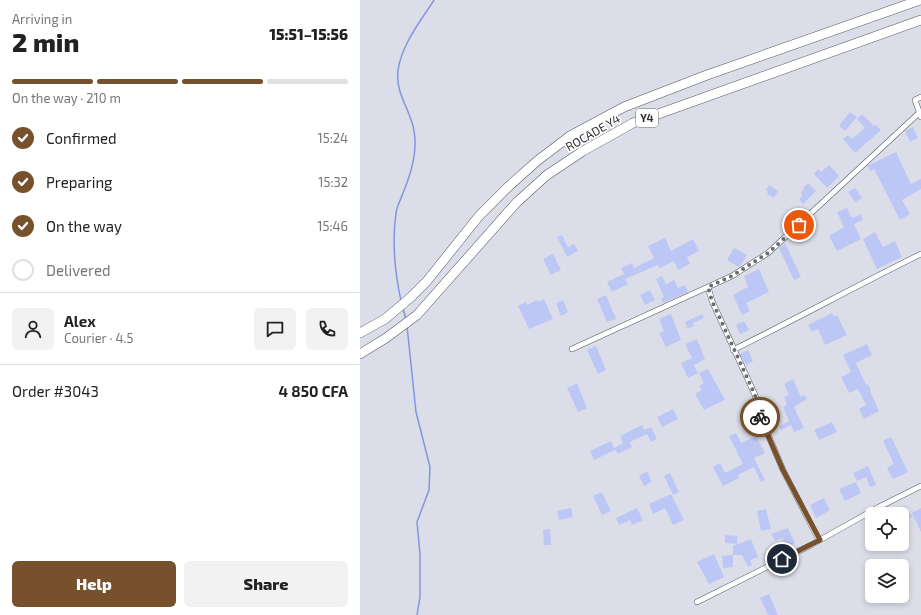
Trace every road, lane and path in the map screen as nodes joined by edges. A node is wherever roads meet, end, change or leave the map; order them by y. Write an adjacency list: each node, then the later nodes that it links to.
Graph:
1 (920, 0): 7 (highway, ROCADE Y4 / Y4)
2 (921, 20): 10 (highway, ROCADE Y4 / Y4)
3 (921, 97): 4 (street)
4 (920, 115): 6 (street)
5 (921, 254): 9 (street)
6 (708, 287): 8 (street); 9 (street)
7 (360, 334)
8 (572, 349)
9 (734, 350): 12 (street)
10 (360, 354)
11 (921, 486): 12 (street)
12 (820, 540): 13 (street)
13 (697, 602)

